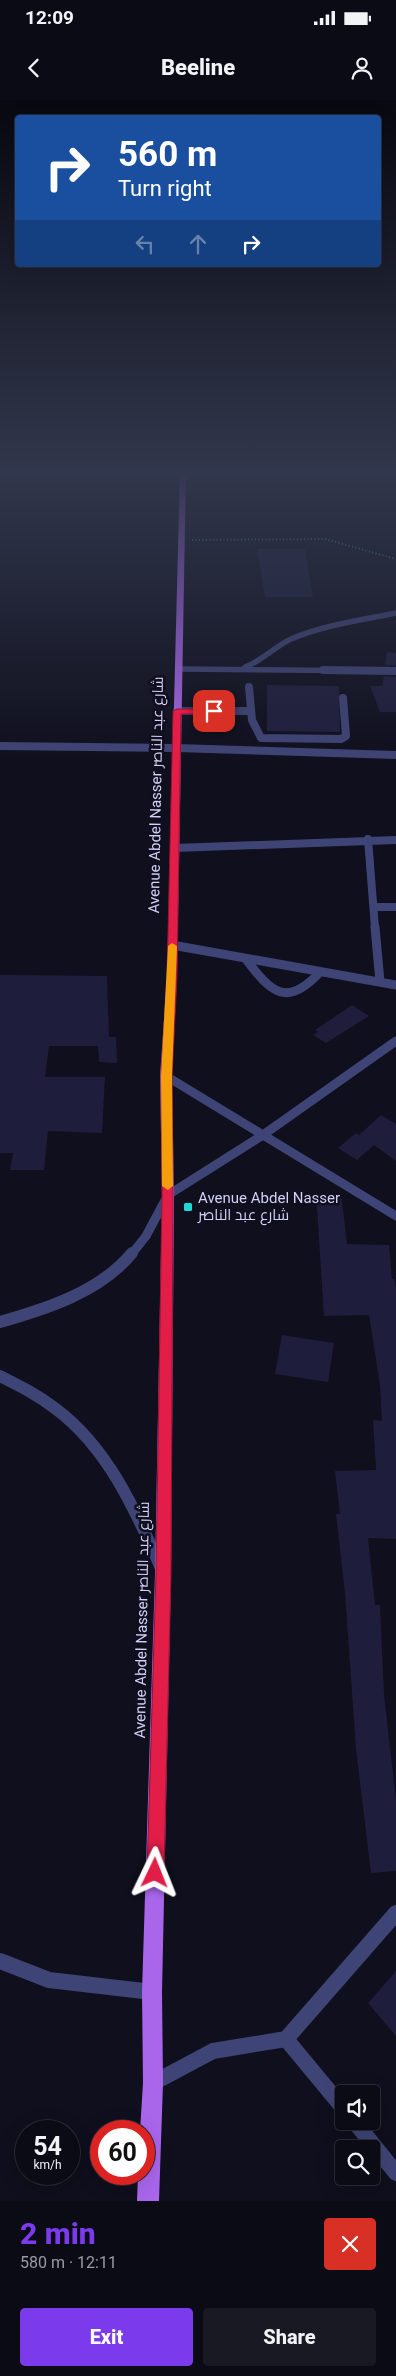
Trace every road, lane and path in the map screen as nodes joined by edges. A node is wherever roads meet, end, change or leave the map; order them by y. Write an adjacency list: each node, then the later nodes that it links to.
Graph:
1 (182, 568): 3 (main road, Avenue Abdel Nasser شارع عبد الناصر)
2 (396, 613): 4 (street)
3 (178, 669): 4 (street); 8 (main road, Avenue Abdel Nasser شارع عبد الناصر)
4 (237, 670): 5 (street)
5 (396, 671)
6 (249, 687): 9 (street)
7 (343, 698): 9 (street)
8 (177, 711): 9 (street); 11 (main road, Avenue Abdel Nasser شارع عبد الناصر)
9 (250, 711)
10 (0, 746): 11 (street)
11 (177, 748): 12 (street); 15 (main road, Avenue Abdel Nasser شارع عبد الناصر)
12 (396, 755)
13 (368, 840): 14 (street); 15 (street); 16 (street)
14 (396, 840)
15 (175, 848): 18 (main road, Avenue Abdel Nasser شارع عبد الناصر)
16 (374, 907): 17 (street); 21 (street)
17 (396, 907)
18 (172, 945): 19 (street); 24 (main road, Avenue Abdel Nasser شارع عبد الناصر)
19 (246, 959): 20 (street); 20 (street)
20 (320, 972): 21 (street)
21 (380, 982): 22 (street)
22 (396, 985)
23 (396, 1041): 25 (street)
24 (166, 1076): 25 (street); 26 (main road, Avenue Abdel Nasser شارع عبد الناصر)
25 (263, 1135): 26 (street); 27 (street)
26 (168, 1195): 28 (street); 30 (main road, Avenue Abdel Nasser شارع عبد الناصر)
27 (396, 1216)
28 (0, 1322)
29 (0, 1376): 30 (street)
30 (164, 1574): 33 (main road, Avenue Abdel Nasser شارع عبد الناصر)
31 (396, 1913): 34 (street)
32 (0, 1961): 33 (street)
33 (152, 1992): 35 (main road, Avenue Abdel Nasser شارع عبد الناصر)
34 (286, 2039): 35 (street); 36 (street)
35 (153, 2084): 39 (main road, Avenue Abdel Nasser شارع عبد الناصر)
36 (335, 2098)
37 (361, 2130): 38 (street)
38 (396, 2173)
39 (148, 2201)

